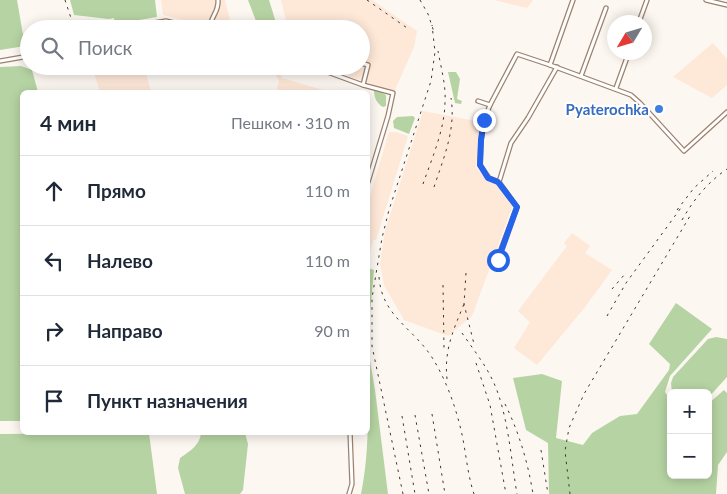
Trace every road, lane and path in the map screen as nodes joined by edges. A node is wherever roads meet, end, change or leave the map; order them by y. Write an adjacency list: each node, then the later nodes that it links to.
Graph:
1 (218, 0): 8 (street)
2 (573, 0): 12 (street)
3 (647, 0): 7 (street)
4 (706, 0): 5 (street)
5 (727, 6)
6 (606, 8): 16 (street)
7 (642, 15)
8 (211, 20)
9 (20, 58): 11 (street)
10 (626, 60): 18 (street)
11 (0, 61)
12 (550, 65): 13 (street); 20 (street)
13 (557, 67): 16 (street); 23 (street)
14 (336, 75): 17 (street)
15 (366, 75): 17 (street)
16 (581, 76): 18 (street)
17 (363, 85): 22 (street)
18 (616, 88): 21 (street)
19 (478, 101): 20 (street)
20 (490, 105): 23 (street)
21 (727, 112)
22 (370, 175)
23 (498, 182): 24 (street)
24 (498, 260)
25 (350, 435): 26 (street)
26 (349, 494)

